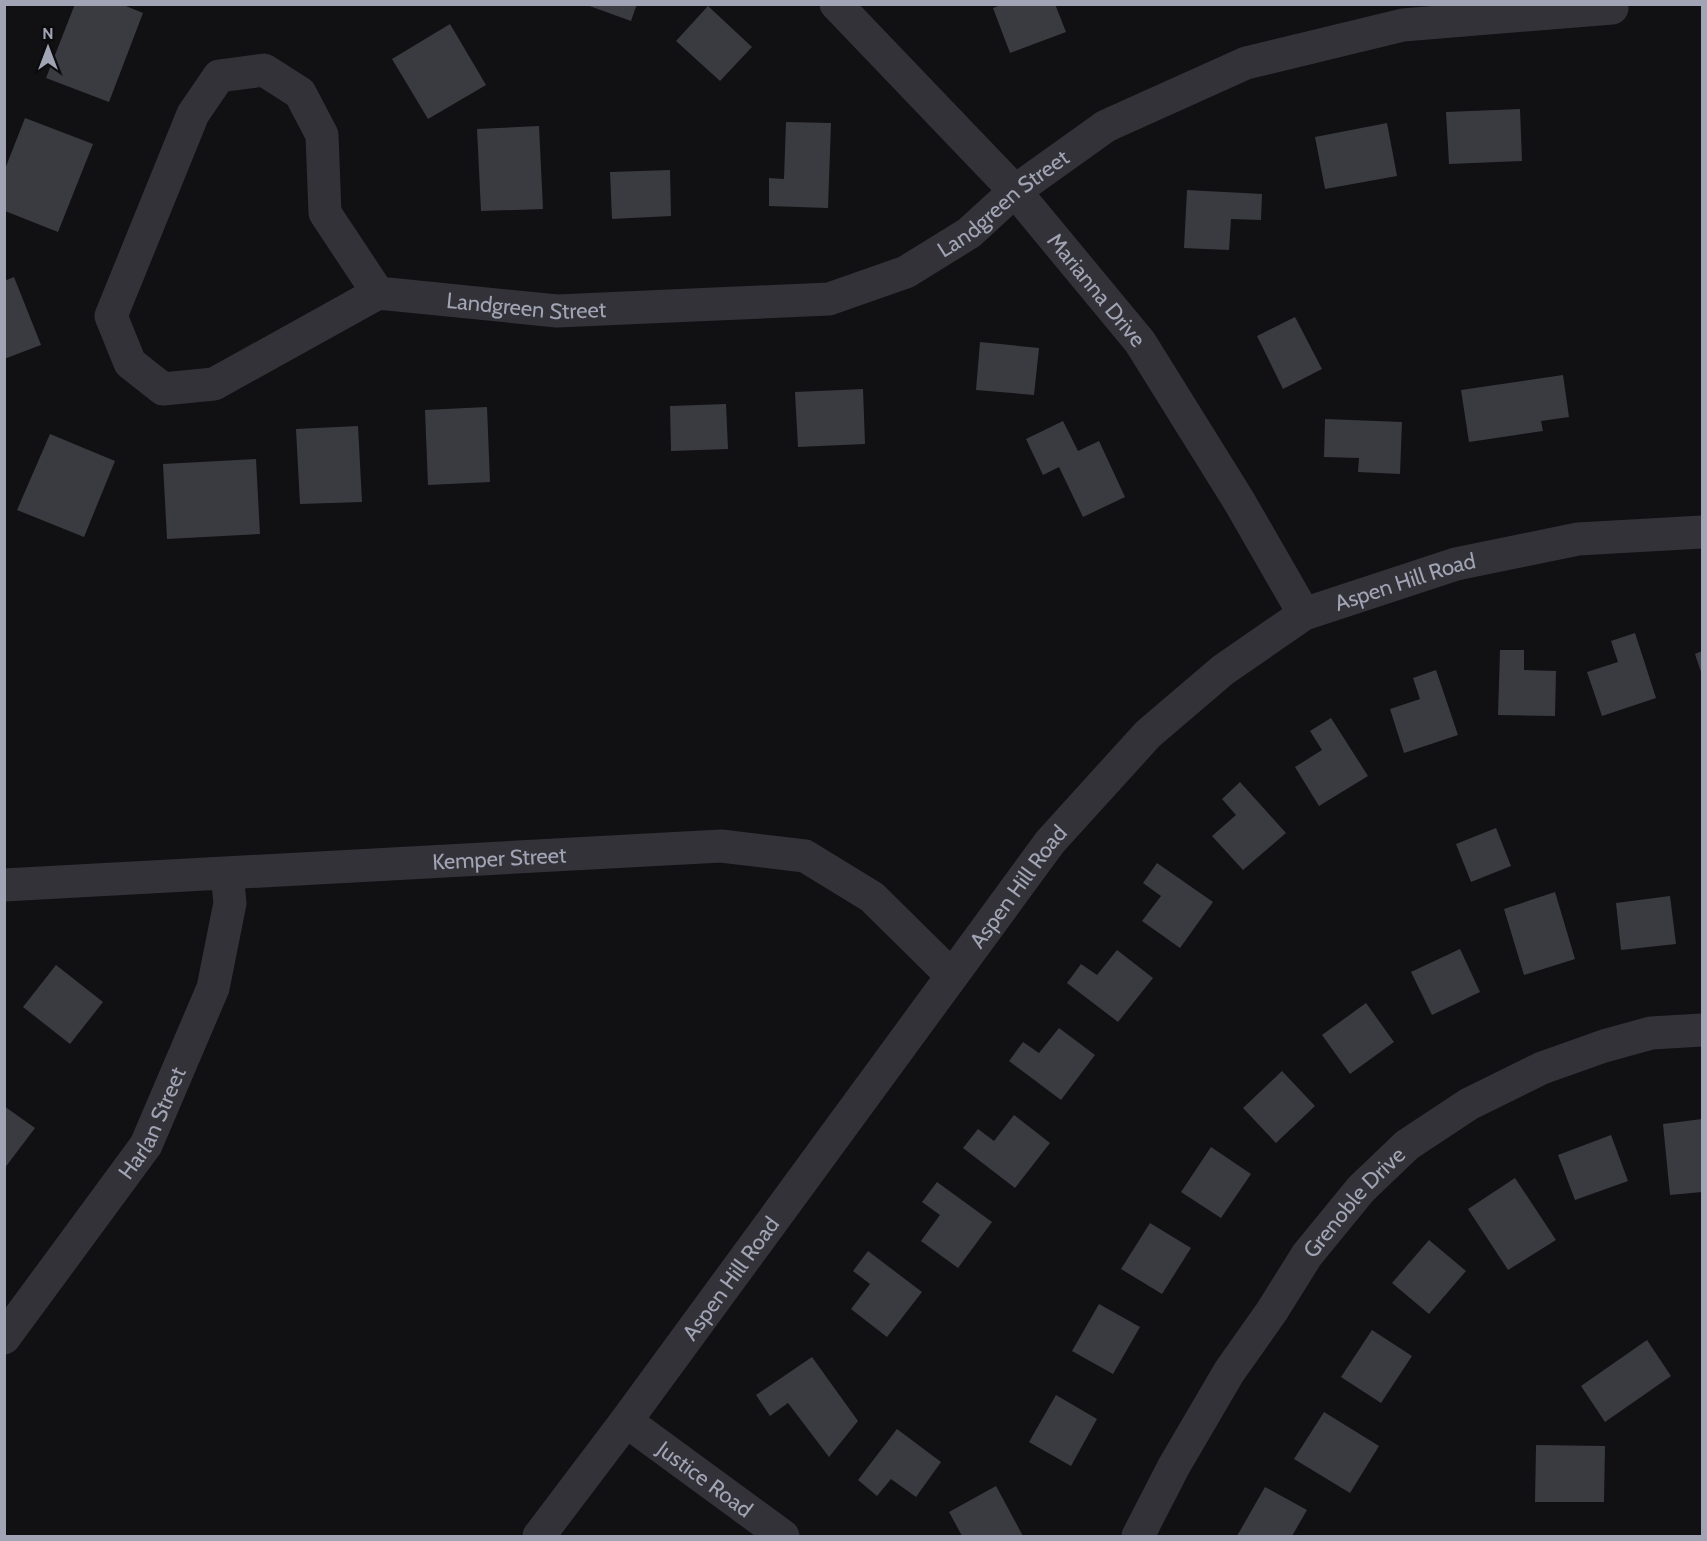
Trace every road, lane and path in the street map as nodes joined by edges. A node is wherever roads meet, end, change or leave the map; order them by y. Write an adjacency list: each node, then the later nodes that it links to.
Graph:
1 (836, 4): 3 (street, Marianna Drive)
2 (1612, 8): 3 (street, Landgreen Street)
3 (1015, 191): 4 (street, Landgreen Street); 6 (street, Marianna Drive)
4 (378, 293): 4 (street)
5 (1702, 532): 6 (street, Aspen Hill Road)
6 (1304, 614): 9 (street, Aspen Hill Road)
7 (227, 874): 8 (street, Kemper Street); 9 (street, Kemper Street); 11 (street, Harlan Street)
8 (4, 885)
9 (951, 975): 12 (street, Aspen Hill Road)
10 (1702, 1030): 15 (street, Grenoble Drive)
11 (4, 1338)
12 (626, 1422): 13 (street, Aspen Hill Road); 14 (street, Justice Road)
13 (539, 1536)
14 (783, 1536)
15 (1138, 1536)

